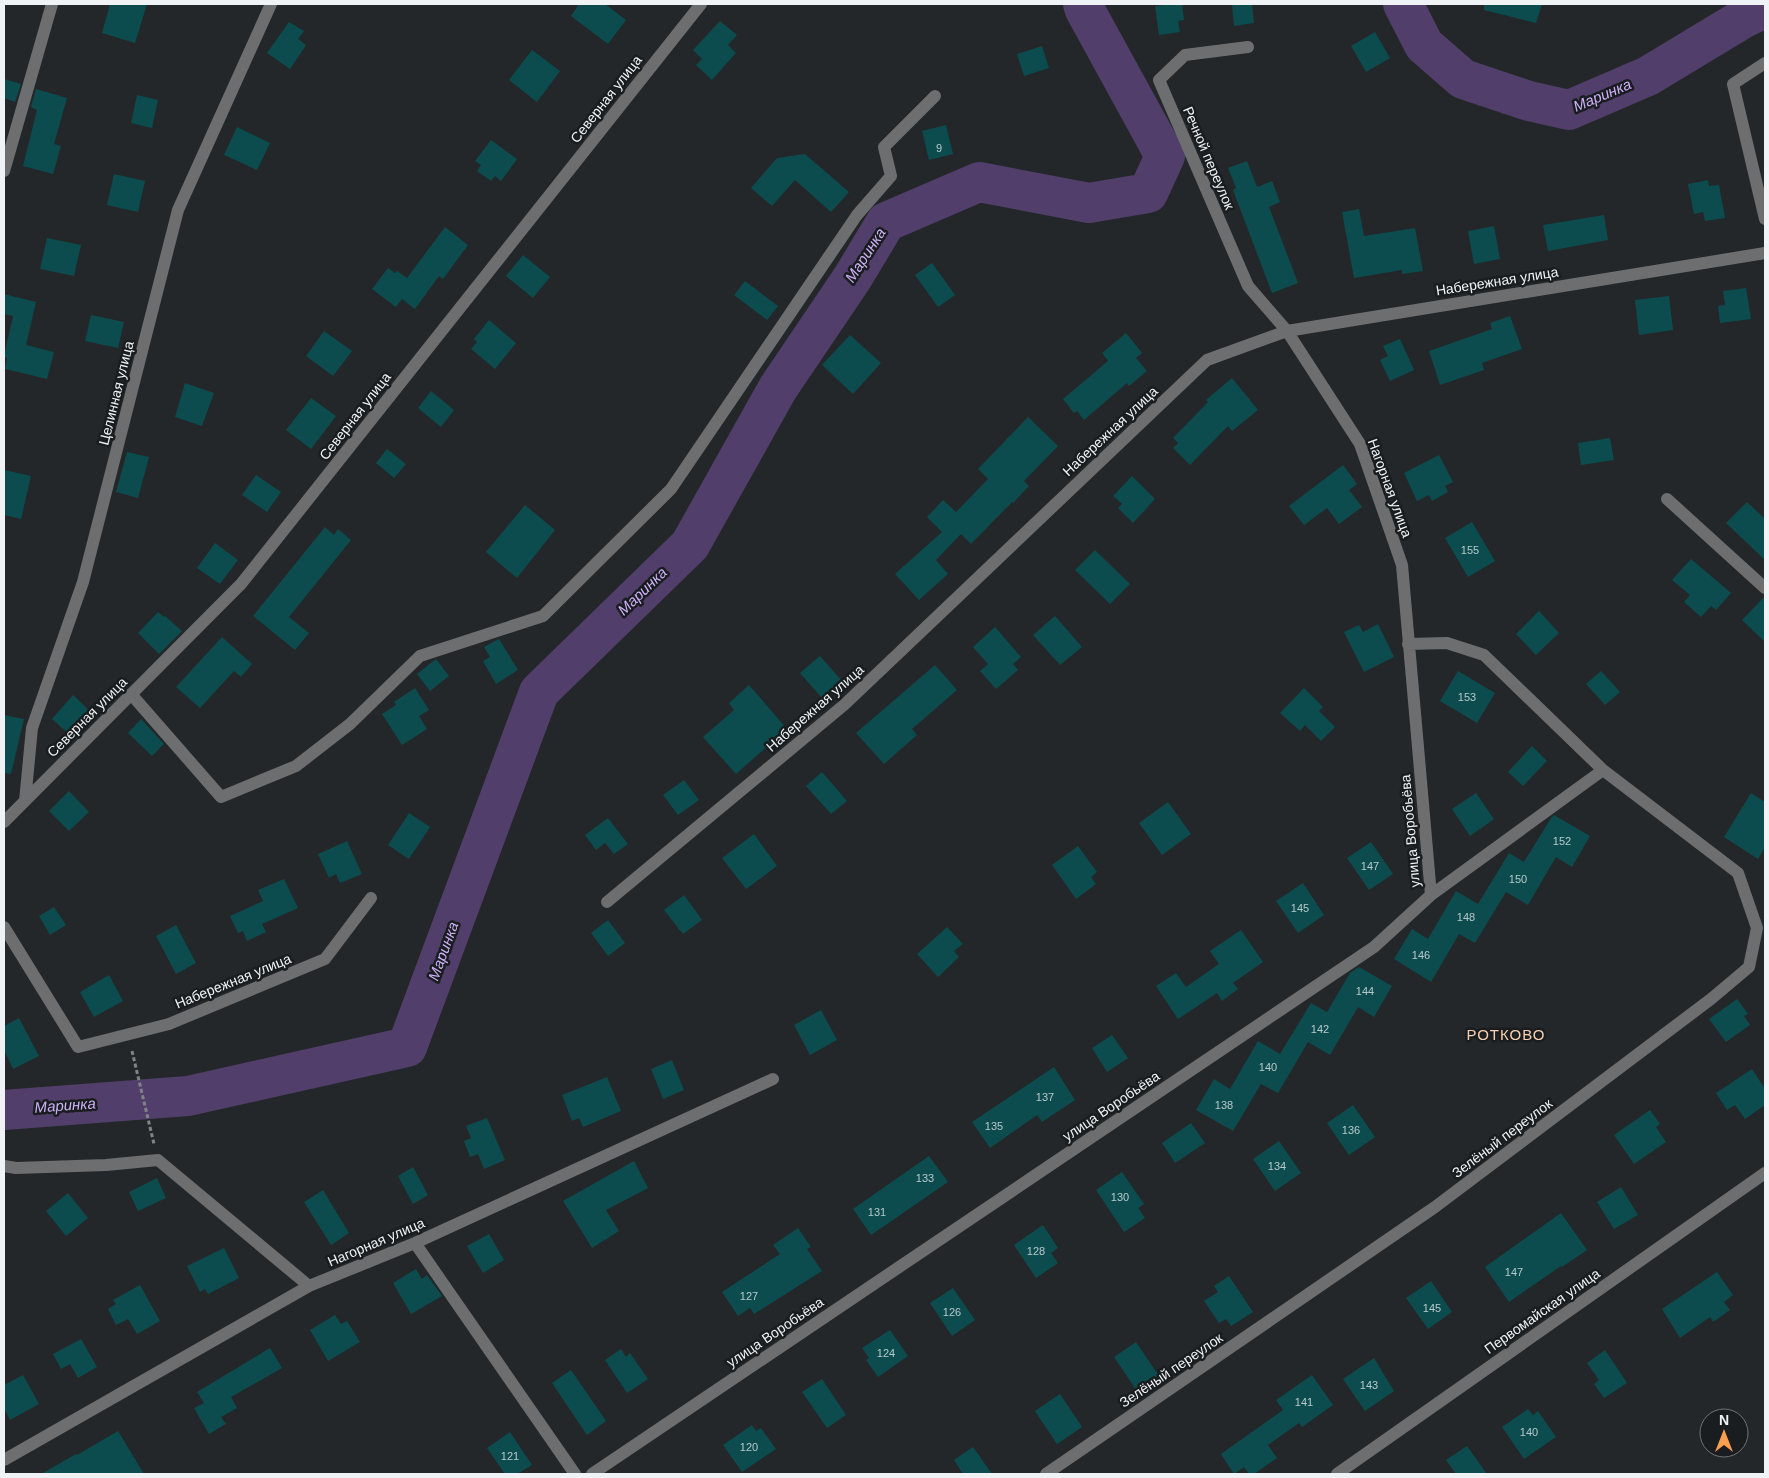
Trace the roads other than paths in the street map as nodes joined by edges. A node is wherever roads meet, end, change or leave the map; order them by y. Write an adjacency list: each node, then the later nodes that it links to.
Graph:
1 (52, 4): 7 (street)
2 (271, 4): 16 (street, Целинная улица)
3 (701, 4): 14 (street, Северная улица)
4 (1248, 47): 10 (street, Речной переулок)
5 (1765, 63): 8 (street)
6 (935, 96): 14 (street)
7 (4, 171)
8 (1765, 219)
9 (1765, 253): 10 (street, Набережная улица)
10 (1287, 331): 13 (street, Нагорная улица); 20 (street, Набережная улица)
11 (1667, 499): 12 (street)
12 (1765, 588)
13 (1408, 644): 15 (street, Зелёный переулок); 18 (street, улица Воробьёва)
14 (131, 694): 16 (street, Северная улица)
15 (1603, 770): 18 (street); 30 (street, Зелёный переулок)
16 (25, 801): 17 (street, Северная улица)
17 (4, 822)
18 (1431, 895): 29 (street, улица Воробьёва)
19 (371, 898): 21 (street, Набережная улица)
20 (607, 902)
21 (4, 927)
22 (773, 1079): 25 (street, Нагорная улица)
23 (4, 1166): 26 (street)
24 (1765, 1173): 31 (street, Первомайская улица)
25 (415, 1243): 26 (street, Нагорная улица); 28 (street)
26 (309, 1286): 27 (street, Нагорная улица)
27 (4, 1460)
28 (575, 1474)
29 (592, 1474)
30 (1046, 1474)
31 (1337, 1474)

